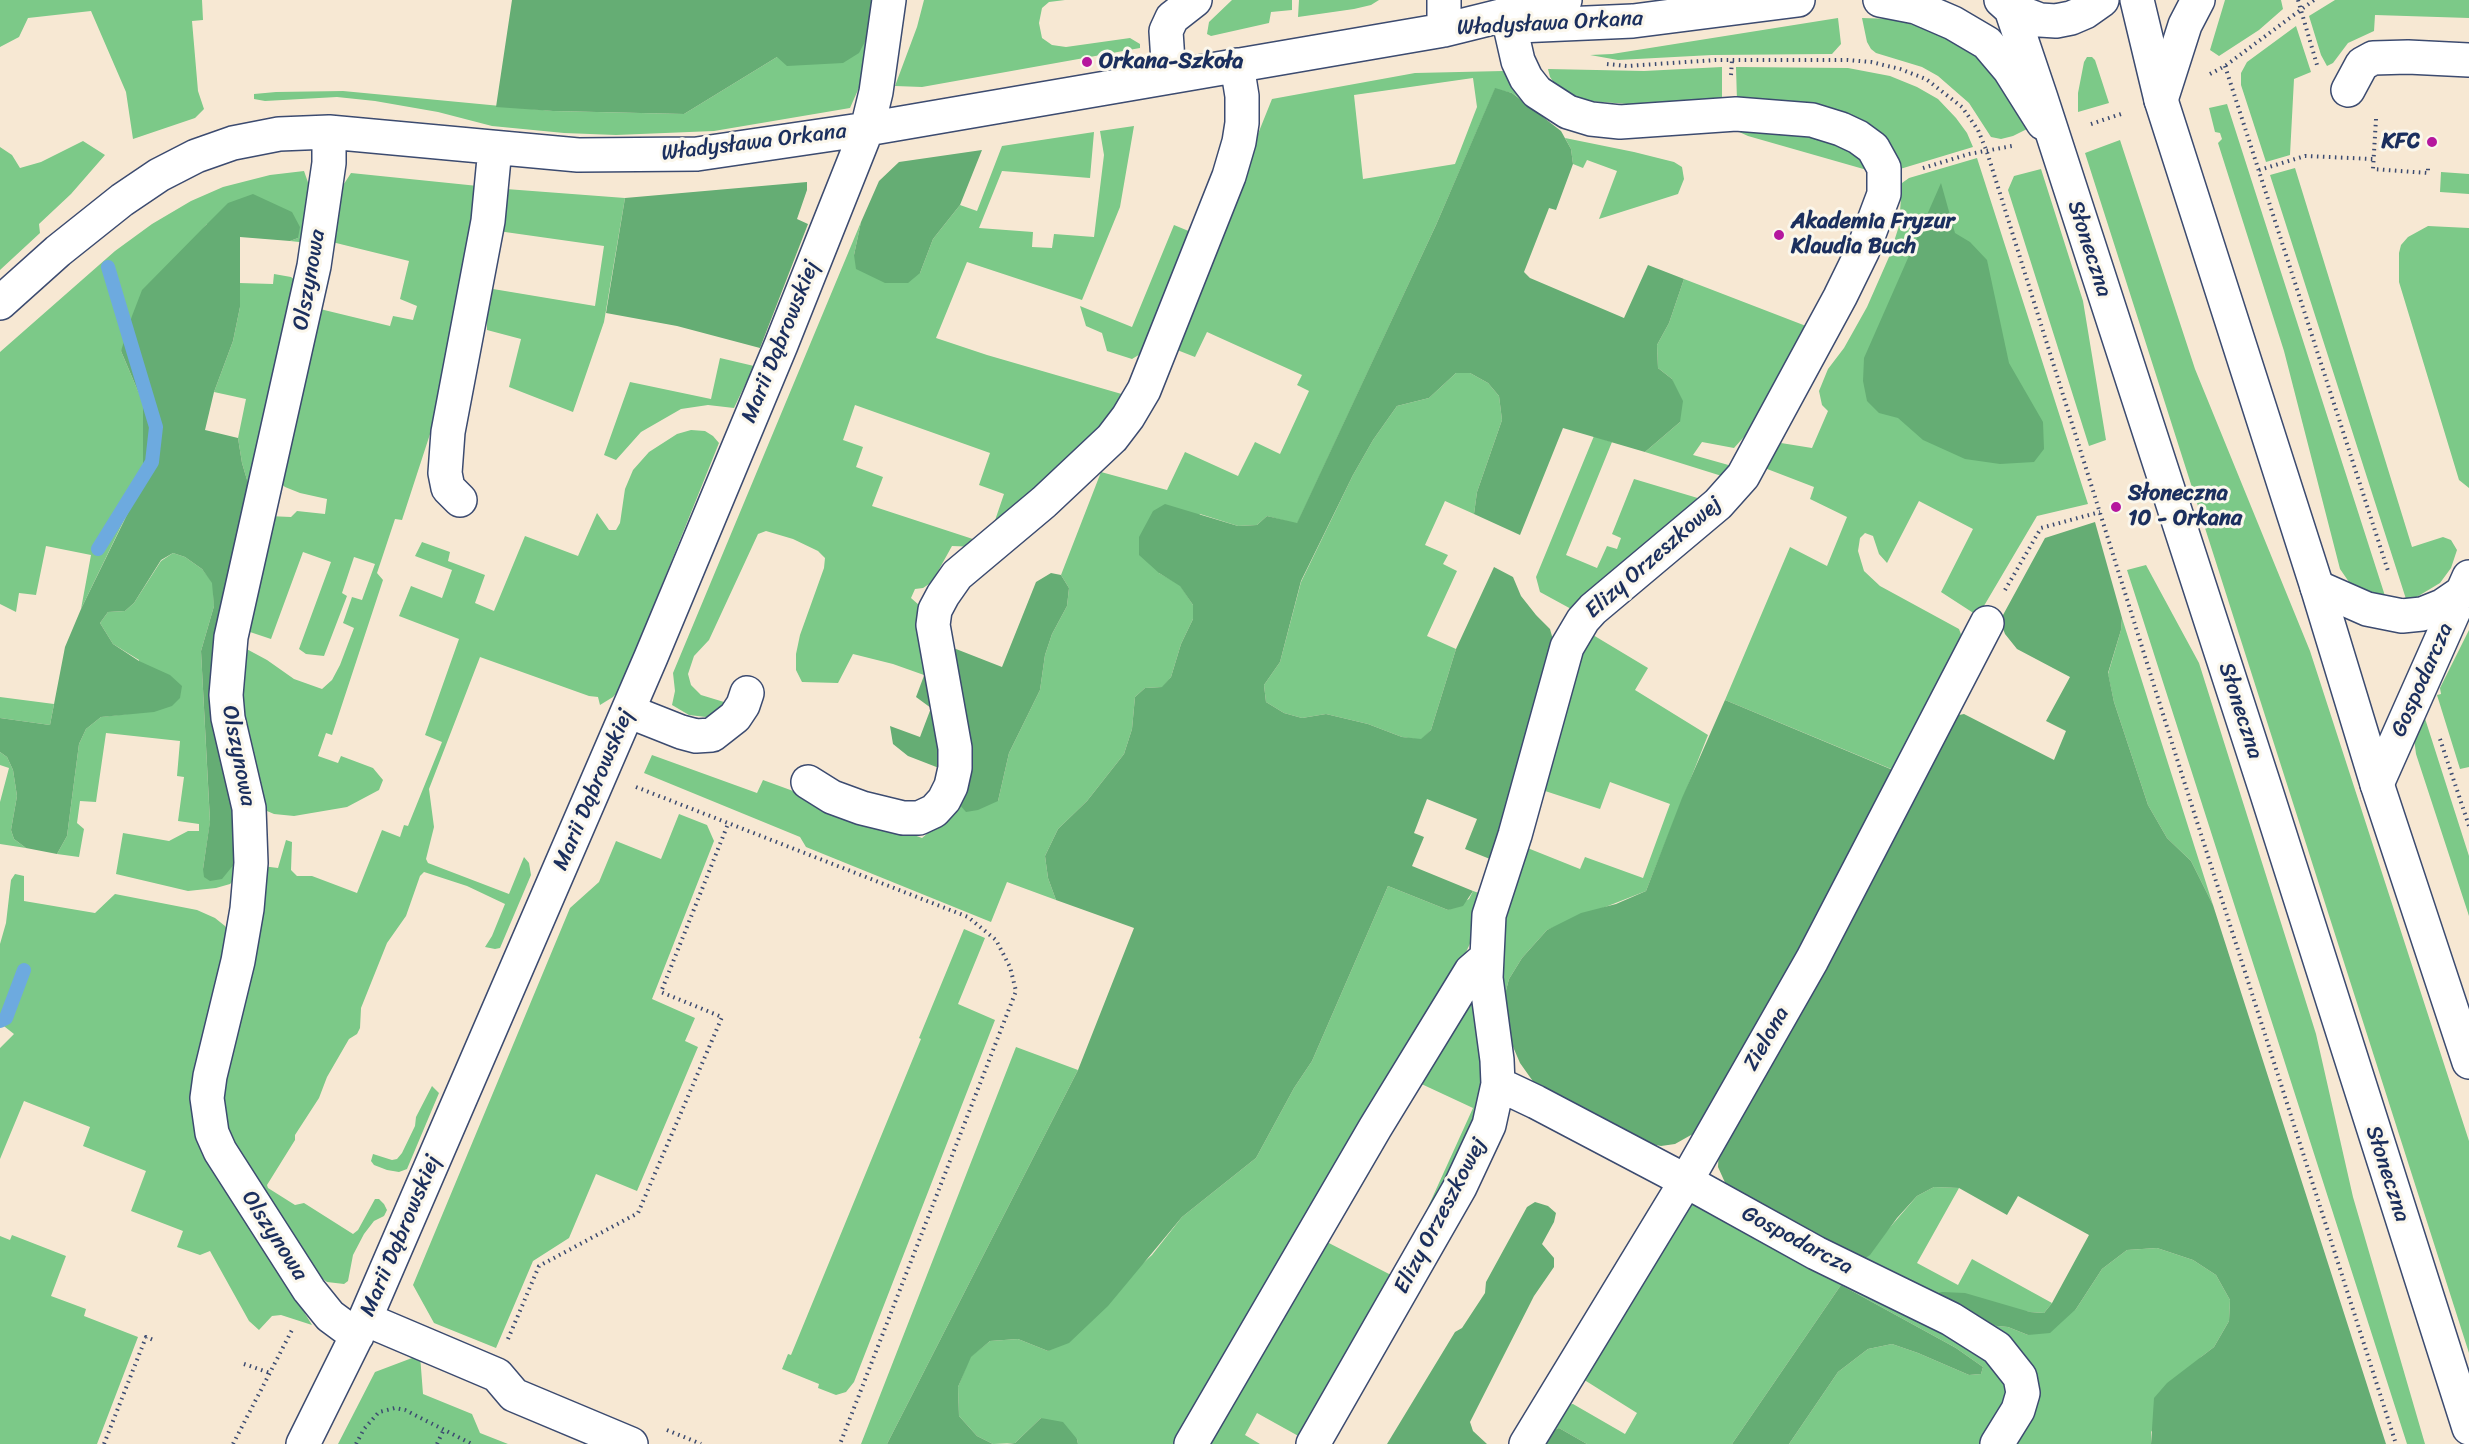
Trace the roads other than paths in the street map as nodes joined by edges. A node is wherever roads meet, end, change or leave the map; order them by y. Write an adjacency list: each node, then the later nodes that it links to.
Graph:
1 (889, 0): 17 (street, Marii Dąbrowskiej)
2 (1195, 0): 14 (street)
3 (1565, 0): 10 (street, Władysława Orkana)
4 (1798, 0): 11 (street, Władysława Orkana)
5 (1880, 0): 19 (street)
6 (2102, 0): 9 (street)
7 (2137, 0): 16 (street)
8 (2198, 0): 16 (street)
9 (2001, 3): 19 (street, Słoneczna)
10 (1444, 15): 11 (street, Władysława Orkana); 13 (street, Władysława Orkana)
11 (1510, 26): 30 (street, Elizy Orzeszkowej)
12 (2469, 60): 15 (street)
13 (1237, 65): 14 (street, Władysława Orkana); 28 (street)
14 (1169, 77): 17 (street, Władysława Orkana)
15 (2348, 90)
16 (2161, 100): 24 (street)
17 (867, 129): 20 (street, Władysława Orkana); 27 (street, Marii Dąbrowskiej)
18 (329, 132): 20 (street, Władysława Orkana); 21 (street, Władysława Orkana); 34 (street, Olszynowa)
19 (2052, 137): 35 (street, Słoneczna)
20 (495, 148): 22 (street)
21 (0, 303)
22 (460, 500)
23 (2465, 585): 24 (street); 29 (street, Gospodarcza)
24 (2317, 587): 29 (street)
25 (1987, 623): 33 (street, Zielona)
26 (747, 693): 27 (street)
27 (628, 711): 34 (street, Marii Dąbrowskiej)
28 (808, 782)
29 (2377, 784): 31 (street)
30 (1486, 958): 32 (street, Elizy Orzeszkowej); 38 (street)
31 (2469, 1062)
32 (1498, 1084): 33 (street, Gospodarcza); 39 (street, Elizy Orzeszkowej)
33 (1686, 1181): 40 (street, Zielona); 41 (street, Gospodarcza)
34 (361, 1327): 36 (street, Marii Dąbrowskiej); 37 (street, Olszynowa)
35 (2469, 1428)
36 (303, 1444)
37 (631, 1444)
38 (1191, 1444)
39 (1313, 1444)
40 (1526, 1444)
41 (1997, 1444)

